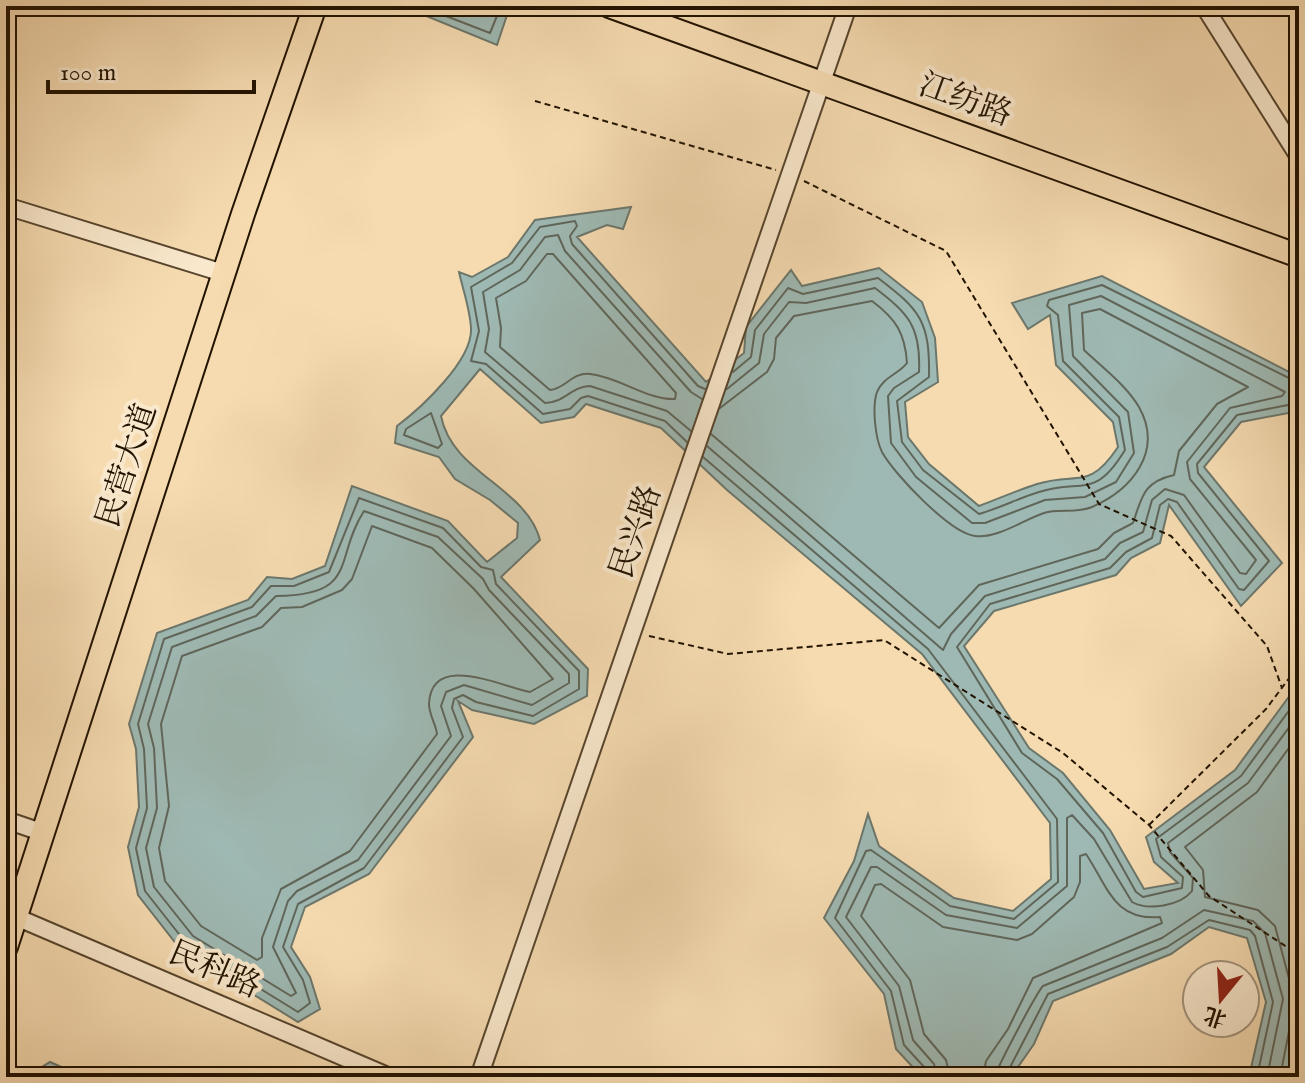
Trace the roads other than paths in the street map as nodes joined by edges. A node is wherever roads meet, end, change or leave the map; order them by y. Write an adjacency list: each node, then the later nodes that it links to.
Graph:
1 (315, 6): 9 (main road, 民营大道)
2 (609, 6): 5 (main road, 江纺路)
3 (848, 6): 5 (street, 民兴路)
4 (1204, 6): 6 (street)
5 (821, 83): 8 (main road, 江纺路); 16 (street, 民兴路)
6 (1299, 157)
7 (6, 206): 9 (street)
8 (1299, 256)
9 (223, 273): 11 (main road, 民营大道)
10 (6, 820): 11 (street)
11 (44, 833): 12 (main road, 民营大道)
12 (15, 890): 13 (main road, 民营大道)
13 (16, 917): 14 (main road, 民营大道); 15 (street, 民科路)
14 (6, 947)
15 (390, 1077)
16 (479, 1077)

